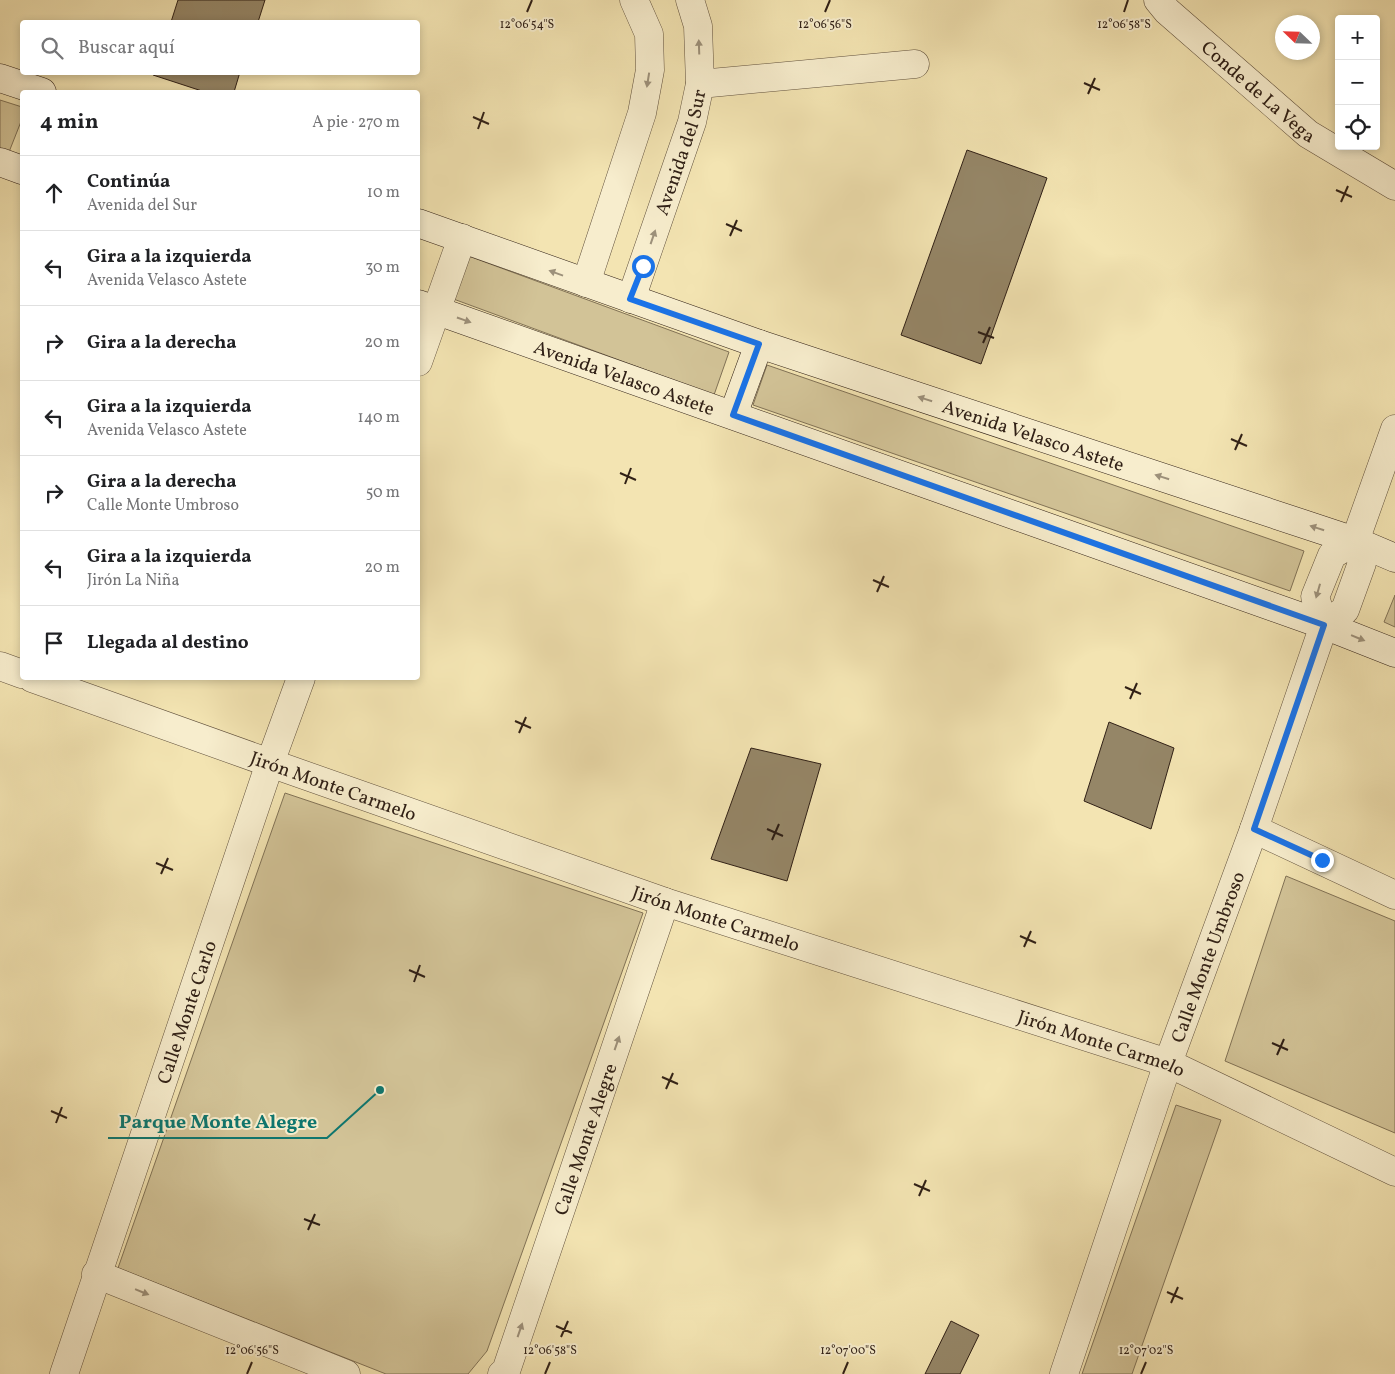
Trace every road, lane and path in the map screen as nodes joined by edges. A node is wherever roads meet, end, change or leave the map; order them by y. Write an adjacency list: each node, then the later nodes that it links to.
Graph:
1 (634, 0): 13 (street, one-way to 13)
2 (690, 0): 6 (street, Avenida del Sur, one-way to 2)
3 (1158, 0): 10 (street, Conde de La Vega)
4 (915, 64): 6 (street)
5 (0, 78): 7 (street)
6 (700, 84): 14 (street, Avenida del Sur, one-way to 6)
7 (36, 90)
8 (0, 162): 9 (street)
9 (20, 169)
10 (1395, 186)
11 (420, 224): 12 (street, Avenida Velasco Astete)
12 (462, 238): 13 (street, Avenida Velasco Astete, one-way to 12); 15 (street)
13 (586, 283): 14 (street, Avenida Velasco Astete)
14 (630, 299): 16 (street, Avenida Velasco Astete)
15 (427, 307): 17 (street); 18 (street, Avenida Velasco Astete, one-way to 18)
16 (759, 344): 18 (street); 20 (street, Avenida Velasco Astete, one-way to 16)
17 (420, 350)
18 (733, 415): 22 (street, Avenida Velasco Astete, one-way to 22)
19 (1395, 429): 20 (street)
20 (1355, 541): 21 (street, Avenida Velasco Astete); 22 (street)
21 (1395, 558)
22 (1324, 625): 23 (street, Avenida Velasco Astete, one-way to 23); 29 (street, Calle Monte Umbroso)
23 (1395, 653)
24 (0, 666): 25 (street)
25 (20, 673)
26 (38, 680): 28 (street, Jirón Monte Carmelo)
27 (301, 680): 28 (street, Calle Monte Carlo)
28 (270, 763): 31 (street, Jirón Monte Carmelo); 34 (street, Calle Monte Carlo)
29 (1254, 829): 30 (street); 32 (street, Calle Monte Umbroso)
30 (1395, 895)
31 (665, 902): 32 (street, Jirón Monte Carmelo); 37 (street, Calle Monte Alegre, one-way to 31)
32 (1168, 1063): 33 (street, Jirón Monte Carmelo); 38 (street, Calle Monte Umbroso)
33 (1395, 1172)
34 (96, 1274): 35 (street, Calle Monte Carlo); 36 (street, one-way to 36)
35 (64, 1374)
36 (346, 1374)
37 (502, 1374)
38 (1064, 1374)

